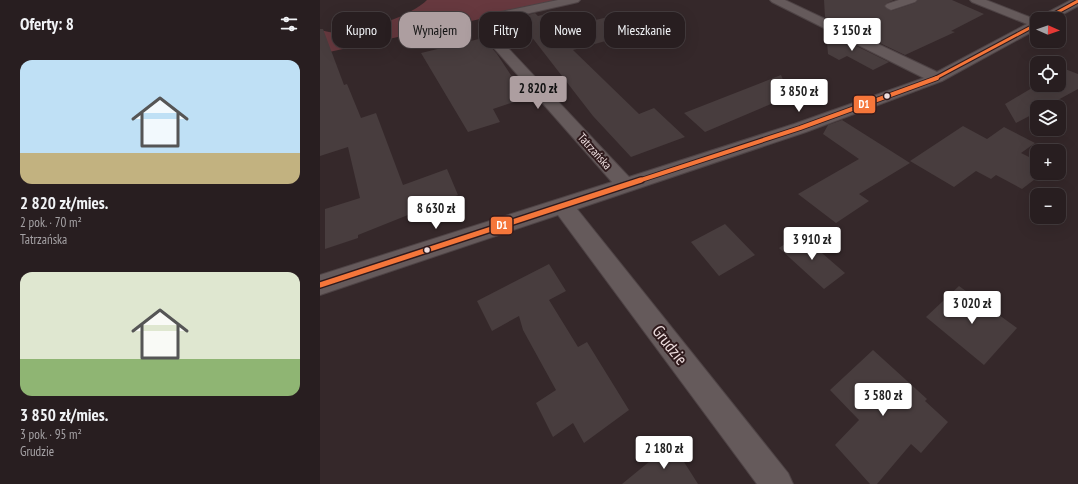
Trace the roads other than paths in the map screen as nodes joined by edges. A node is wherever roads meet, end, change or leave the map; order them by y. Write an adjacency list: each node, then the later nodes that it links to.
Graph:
1 (574, 0): 11 (street, Tatrzańska)
2 (776, 0): 10 (street)
3 (911, 0): 6 (street)
4 (976, 0): 8 (street)
5 (1078, 1): 7 (street)
6 (891, 6)
7 (1058, 12)
8 (1030, 21)
9 (1030, 28): 10 (street)
10 (937, 78): 11 (street)
11 (626, 186): 12 (street)
12 (563, 206): 13 (street); 14 (street, Grudzie)
13 (320, 285)
14 (777, 484)

